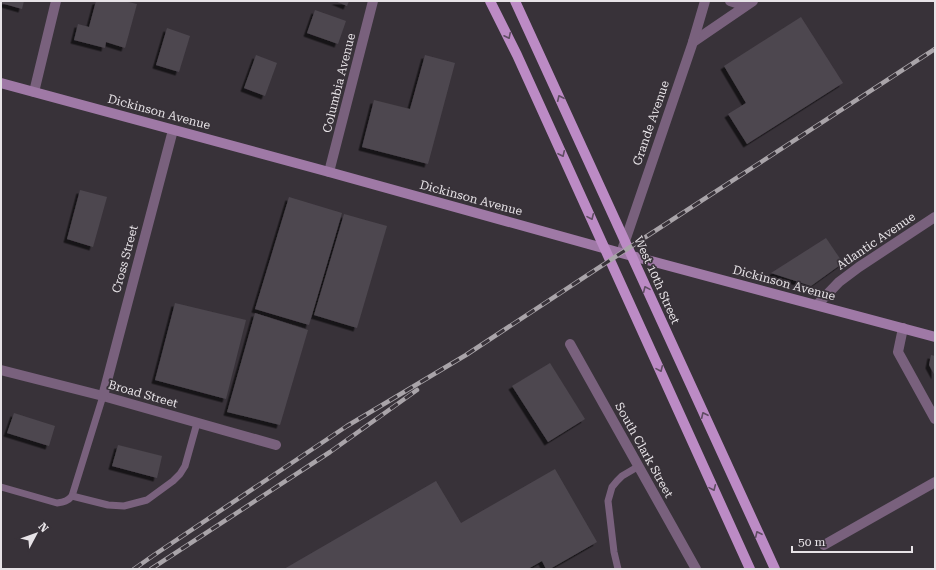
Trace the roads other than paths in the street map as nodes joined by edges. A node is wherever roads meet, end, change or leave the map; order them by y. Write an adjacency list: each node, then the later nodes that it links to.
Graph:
1 (56, 1): 10 (street)
2 (373, 1): 12 (street, Columbia Avenue)
3 (490, 1): 31 (main road, one-way to 31)
4 (515, 1): 32 (main road, West 10th Street, one-way to 4)
5 (705, 1): 8 (street, Grande Avenue)
6 (730, 1): 7 (street)
7 (749, 3): 8 (street)
8 (693, 42): 14 (street, Grande Avenue)
9 (1, 83): 10 (main road, Dickinson Avenue)
10 (34, 92): 11 (main road, Dickinson Avenue)
11 (173, 130): 12 (main road, Dickinson Avenue); 20 (street, Cross Street)
12 (329, 172): 14 (main road, Dickinson Avenue)
13 (935, 217): 15 (street, Atlantic Avenue)
14 (621, 253): 15 (main road, Dickinson Avenue)
15 (817, 305): 16 (main road, Dickinson Avenue)
16 (902, 328): 17 (main road, Dickinson Avenue); 21 (street)
17 (935, 337)
18 (570, 344): 24 (street, South Clark Street)
19 (1, 370): 20 (street, Broad Street)
20 (103, 396): 22 (street, Broad Street); 27 (lane)
21 (935, 419)
22 (197, 423): 23 (street, Broad Street); 27 (lane)
23 (276, 445)
24 (639, 466): 29 (lane); 30 (street, South Clark Street)
25 (935, 482): 28 (street)
26 (1, 487): 27 (lane)
27 (72, 496)
28 (824, 545)
29 (618, 569)
30 (696, 569)
31 (750, 569)
32 (775, 569)

